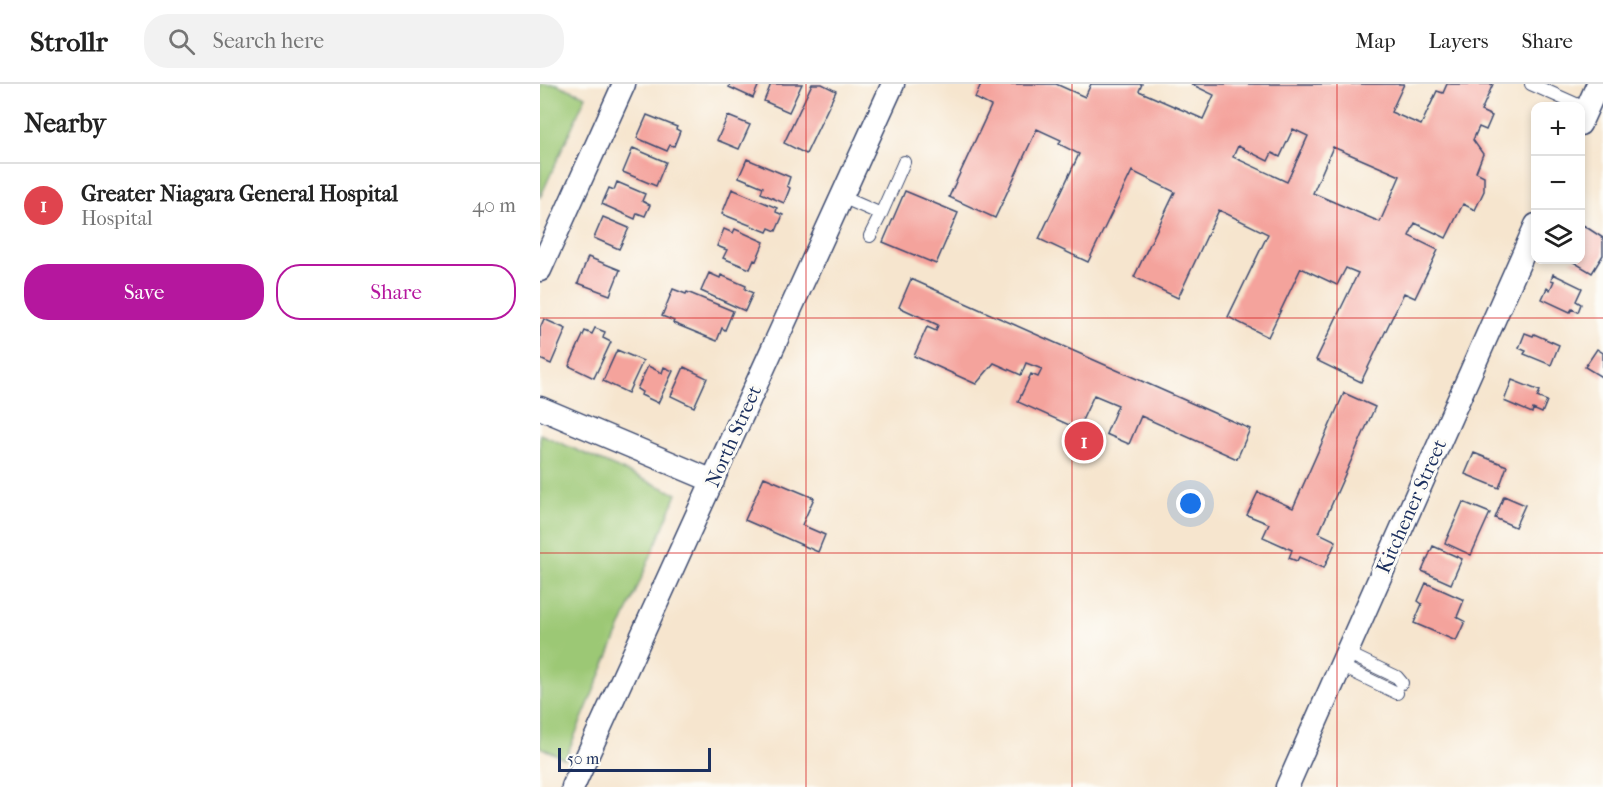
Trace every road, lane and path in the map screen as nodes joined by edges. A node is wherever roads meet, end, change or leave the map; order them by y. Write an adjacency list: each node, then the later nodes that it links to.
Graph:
1 (624, 84): 12 (street)
2 (892, 84): 8 (street, North Street)
3 (1531, 84): 5 (lane)
4 (1598, 84): 6 (street)
5 (1560, 102)
6 (1585, 115)
7 (904, 162): 9 (lane)
8 (842, 197): 9 (lane); 14 (street, North Street)
9 (881, 214): 10 (lane)
10 (870, 236)
11 (1531, 236): 15 (street, Kitchener Street)
12 (540, 270)
13 (540, 408): 14 (street)
14 (713, 481): 17 (street, North Street)
15 (1344, 659): 16 (lane); 18 (street, Kitchener Street)
16 (1400, 688)
17 (573, 787)
18 (1287, 787)

